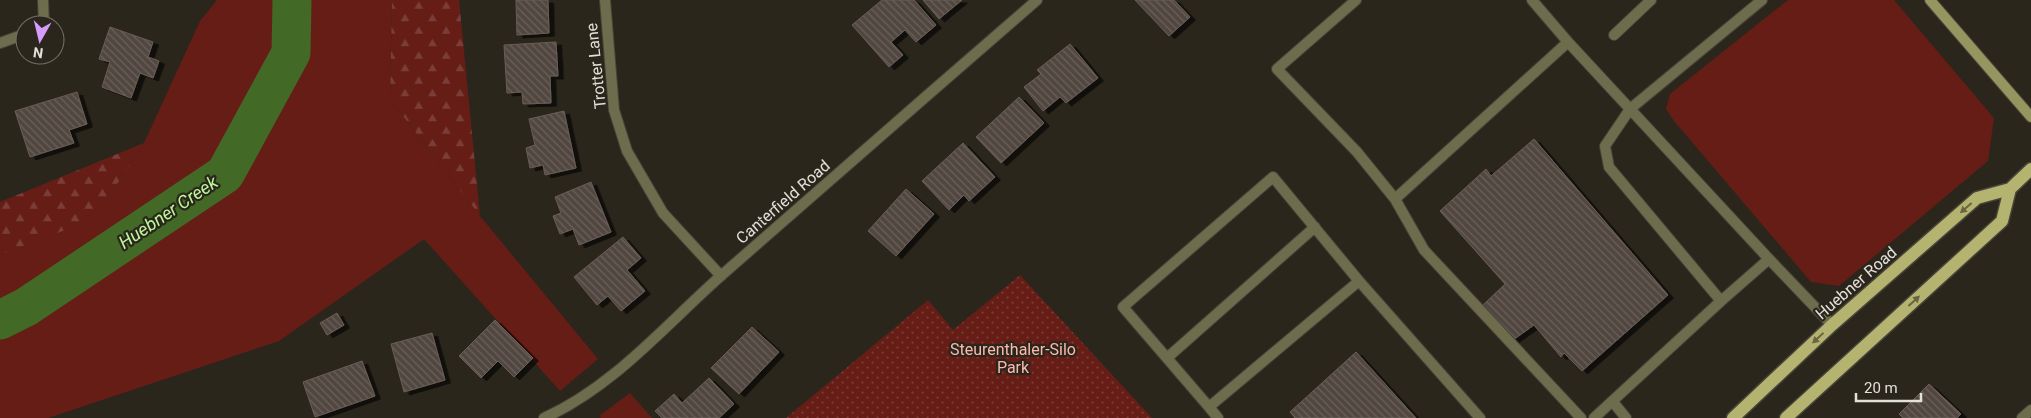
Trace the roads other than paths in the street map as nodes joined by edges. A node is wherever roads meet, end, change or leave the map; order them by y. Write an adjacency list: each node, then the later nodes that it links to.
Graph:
1 (43, 0): 9 (street)
2 (605, 0): 21 (street, Trotter Lane)
3 (1037, 0): 21 (street, Canterfield Road)
4 (1356, 0): 18 (street)
5 (1532, 0): 12 (street)
6 (1651, 0): 10 (street)
7 (1762, 0): 14 (street)
8 (1930, 0): 15 (main road)
9 (44, 15)
10 (1614, 35)
11 (15, 38): 13 (street)
12 (1568, 42): 14 (street); 18 (street)
13 (0, 43)
14 (1630, 109): 20 (street); 23 (street)
15 (2031, 117)
16 (2031, 169): 17 (main road, Huebner Road)
17 (2010, 189): 24 (main road, Huebner Road, one-way to 24); 36 (main road, one-way to 17)
18 (1395, 199): 32 (street)
19 (1315, 227): 22 (street); 25 (street); 25 (street)
20 (1769, 259): 23 (street); 24 (street)
21 (721, 276): 29 (street, Canterfield Road)
22 (1359, 281): 27 (street); 31 (street)
23 (1721, 301): 26 (street)
24 (1832, 325): 35 (main road, Huebner Road, one-way to 35)
25 (1167, 358): 27 (street)
26 (1613, 402): 33 (street); 34 (street)
27 (1209, 407): 30 (street)
28 (2031, 410): 37 (street)
29 (544, 418)
30 (1218, 418)
31 (1480, 418)
32 (1581, 418)
33 (1594, 418)
34 (1626, 418)
35 (1733, 418)
36 (1786, 418)
37 (2022, 418)

